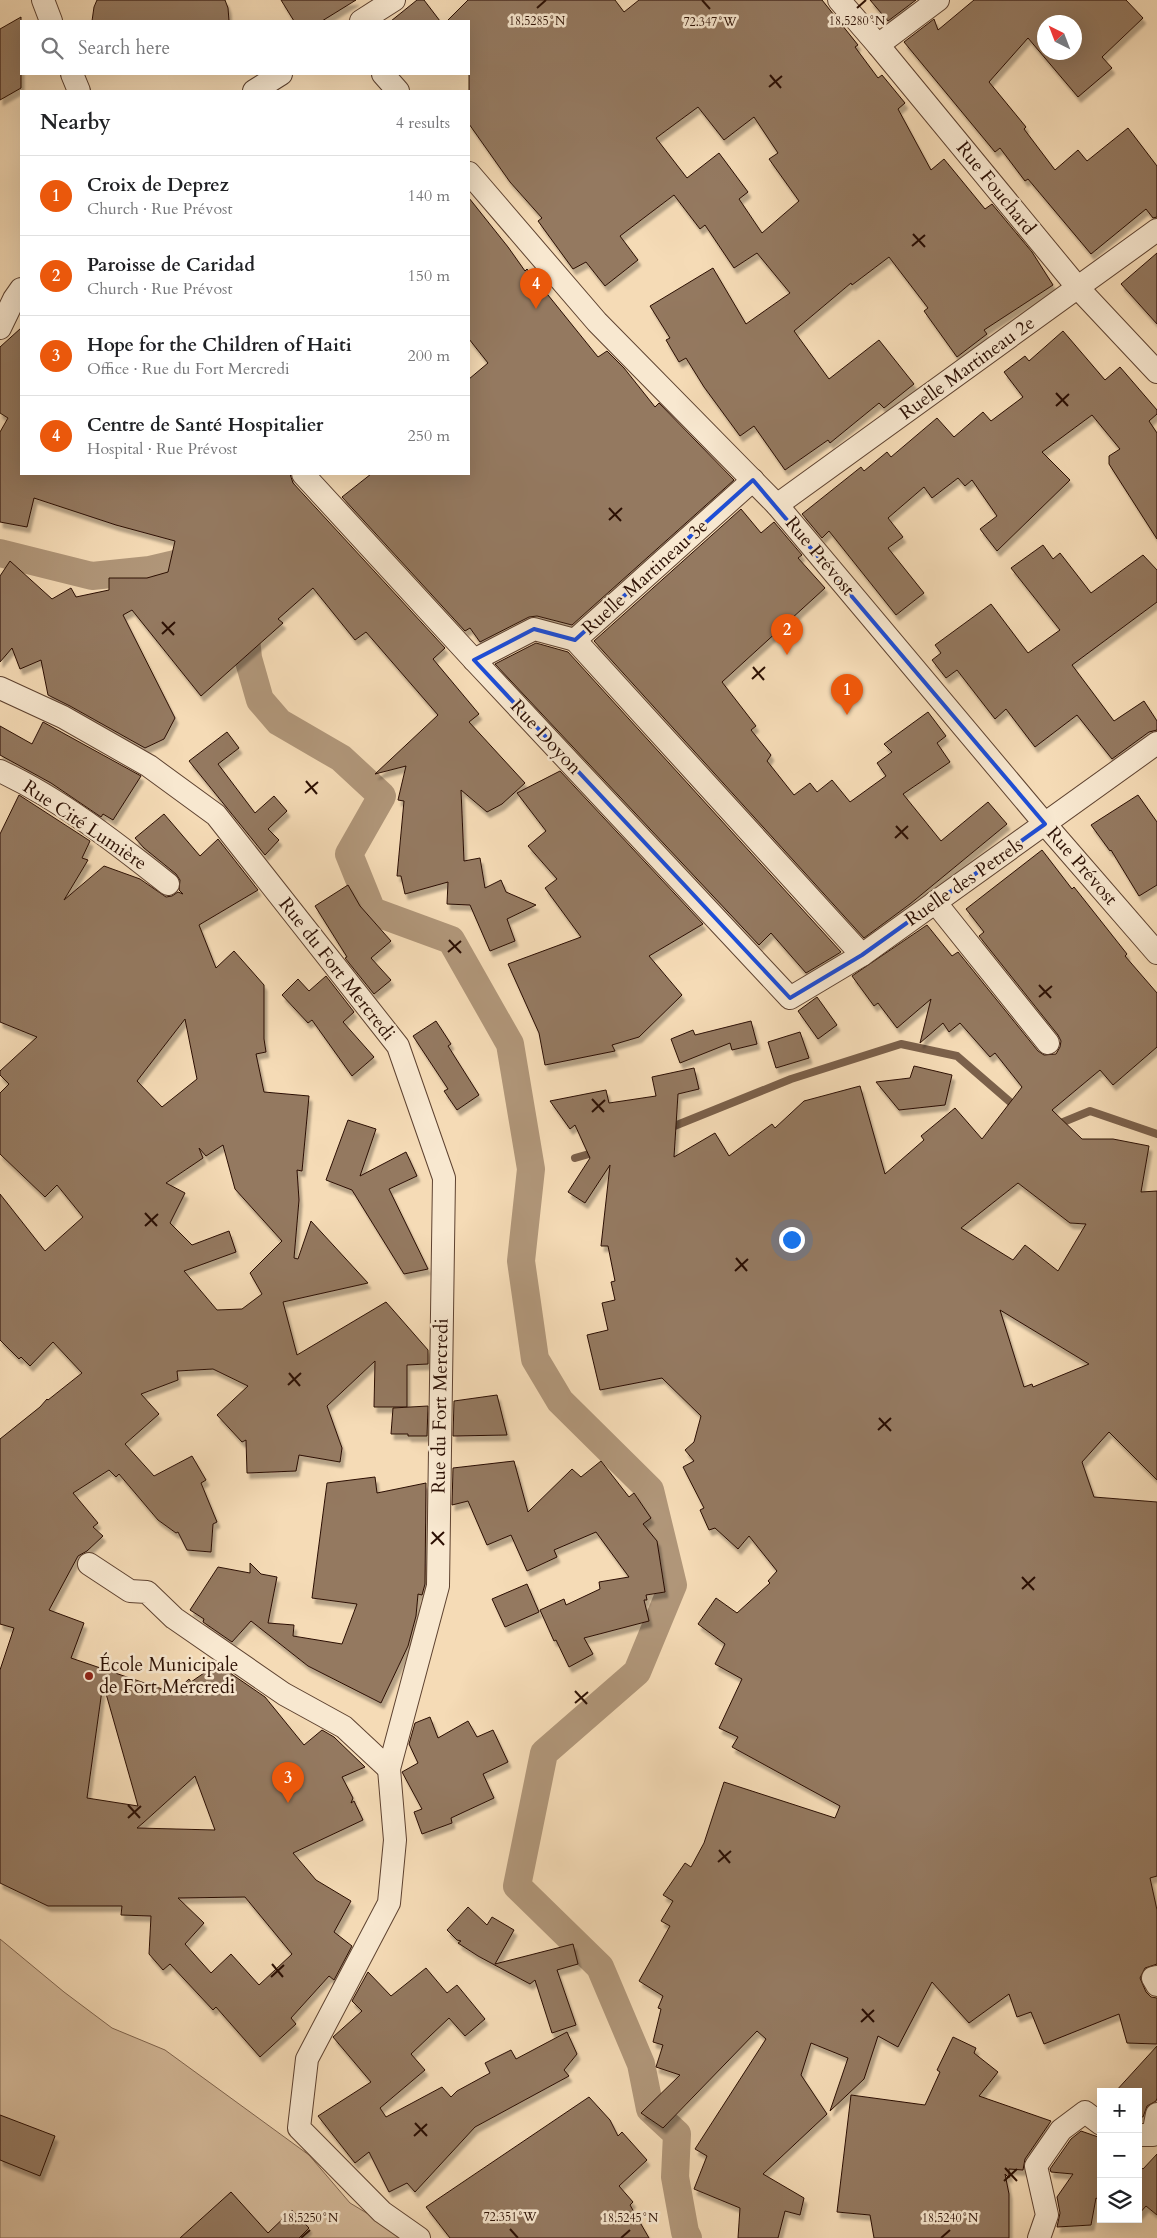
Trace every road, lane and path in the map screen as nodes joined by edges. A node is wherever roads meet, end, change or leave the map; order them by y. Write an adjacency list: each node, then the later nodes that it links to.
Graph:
1 (43, 0): 5 (street)
2 (394, 0): 6 (street)
3 (839, 0): 7 (street, Rue Fouchard)
4 (938, 0): 7 (street)
5 (51, 20)
6 (363, 20)
7 (878, 44): 16 (street, Rue Fouchard)
8 (72, 75): 11 (street)
9 (279, 75): 12 (street)
10 (384, 75): 13 (street)
11 (79, 90)
12 (256, 90)
13 (397, 90)
14 (470, 174): 21 (street, Rue Prévost)
15 (1157, 230): 16 (street, Ruelle Martineau 2e)
16 (1079, 289): 19 (street, Rue Fouchard); 22 (street, Ruelle Martineau 2e)
17 (20, 291): 18 (street)
18 (0, 328)
19 (1157, 372)
20 (304, 475): 24 (street, Rue Doyon)
21 (753, 480): 22 (street, Rue Prévost); 23 (street, Ruelle Martineau 3e)
22 (777, 505): 28 (street, Rue Prévost)
23 (575, 640): 24 (street, Ruelle Martineau 3e); 32 (street)
24 (474, 660): 33 (street, Rue Doyon)
25 (0, 688): 36 (street, Rue du Fort Mercredi)
26 (1157, 743): 28 (street, Ruelle des Petrels)
27 (0, 771): 29 (street, Rue Cité Lumière)
28 (1045, 824): 30 (street, Ruelle des Petrels); 31 (street, Rue Prévost)
29 (168, 884)
30 (935, 902): 32 (street, Ruelle des Petrels); 34 (street)
31 (1157, 953)
32 (862, 955): 33 (street, Ruelle des Petrels)
33 (790, 998)
34 (1048, 1043)
35 (89, 1564): 36 (street)
36 (389, 1769): 42 (street, Rue du Fort Mercredi)
37 (1157, 1977): 38 (street)
38 (1157, 1985)
39 (1157, 2114): 41 (street)
40 (1097, 2121): 43 (street)
41 (1142, 2135)
42 (419, 2238)
43 (1039, 2238)

